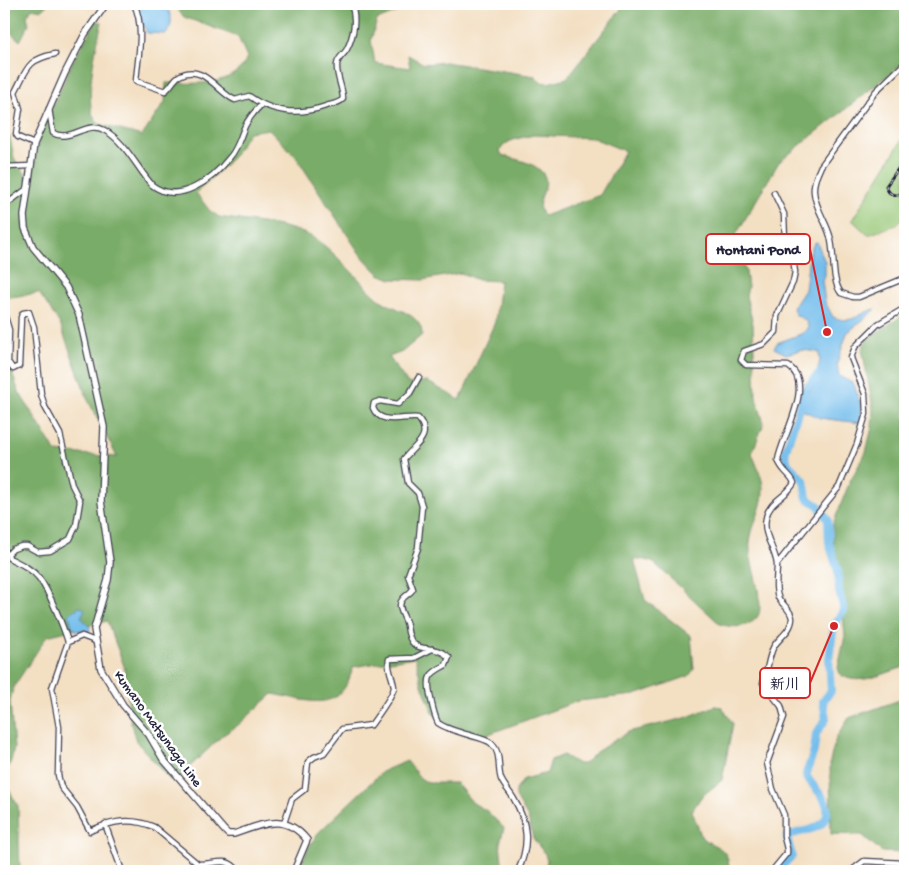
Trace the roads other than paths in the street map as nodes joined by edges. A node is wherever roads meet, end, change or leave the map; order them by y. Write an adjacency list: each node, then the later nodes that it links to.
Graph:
1 (106, 4): 7 (main road, Kumano Matsunaga Line)
2 (134, 4): 6 (street)
3 (351, 4): 6 (street)
4 (55, 54): 8 (street)
5 (905, 63): 14 (street)
6 (261, 105): 7 (street)
7 (49, 109): 8 (main road, Kumano Matsunaga Line)
8 (34, 144): 9 (main road, Kumano Matsunaga Line)
9 (31, 166): 10 (street); 11 (main road, Kumano Matsunaga Line)
10 (4, 167)
11 (28, 188): 13 (street); 19 (main road, Kumano Matsunaga Line)
12 (774, 193): 18 (street)
13 (4, 206)
14 (905, 278)
15 (905, 308): 18 (street)
16 (4, 313): 20 (street)
17 (419, 377): 21 (street)
18 (777, 564): 29 (street)
19 (95, 641): 20 (street); 22 (main road, Kumano Matsunaga Line)
20 (68, 642): 23 (street)
21 (432, 649): 22 (street); 28 (street)
22 (284, 823): 27 (main road)
23 (105, 824): 25 (street); 26 (street)
24 (905, 863): 30 (street)
25 (122, 871)
26 (238, 871)
27 (294, 871)
28 (518, 871)
29 (772, 871)
30 (850, 871)

